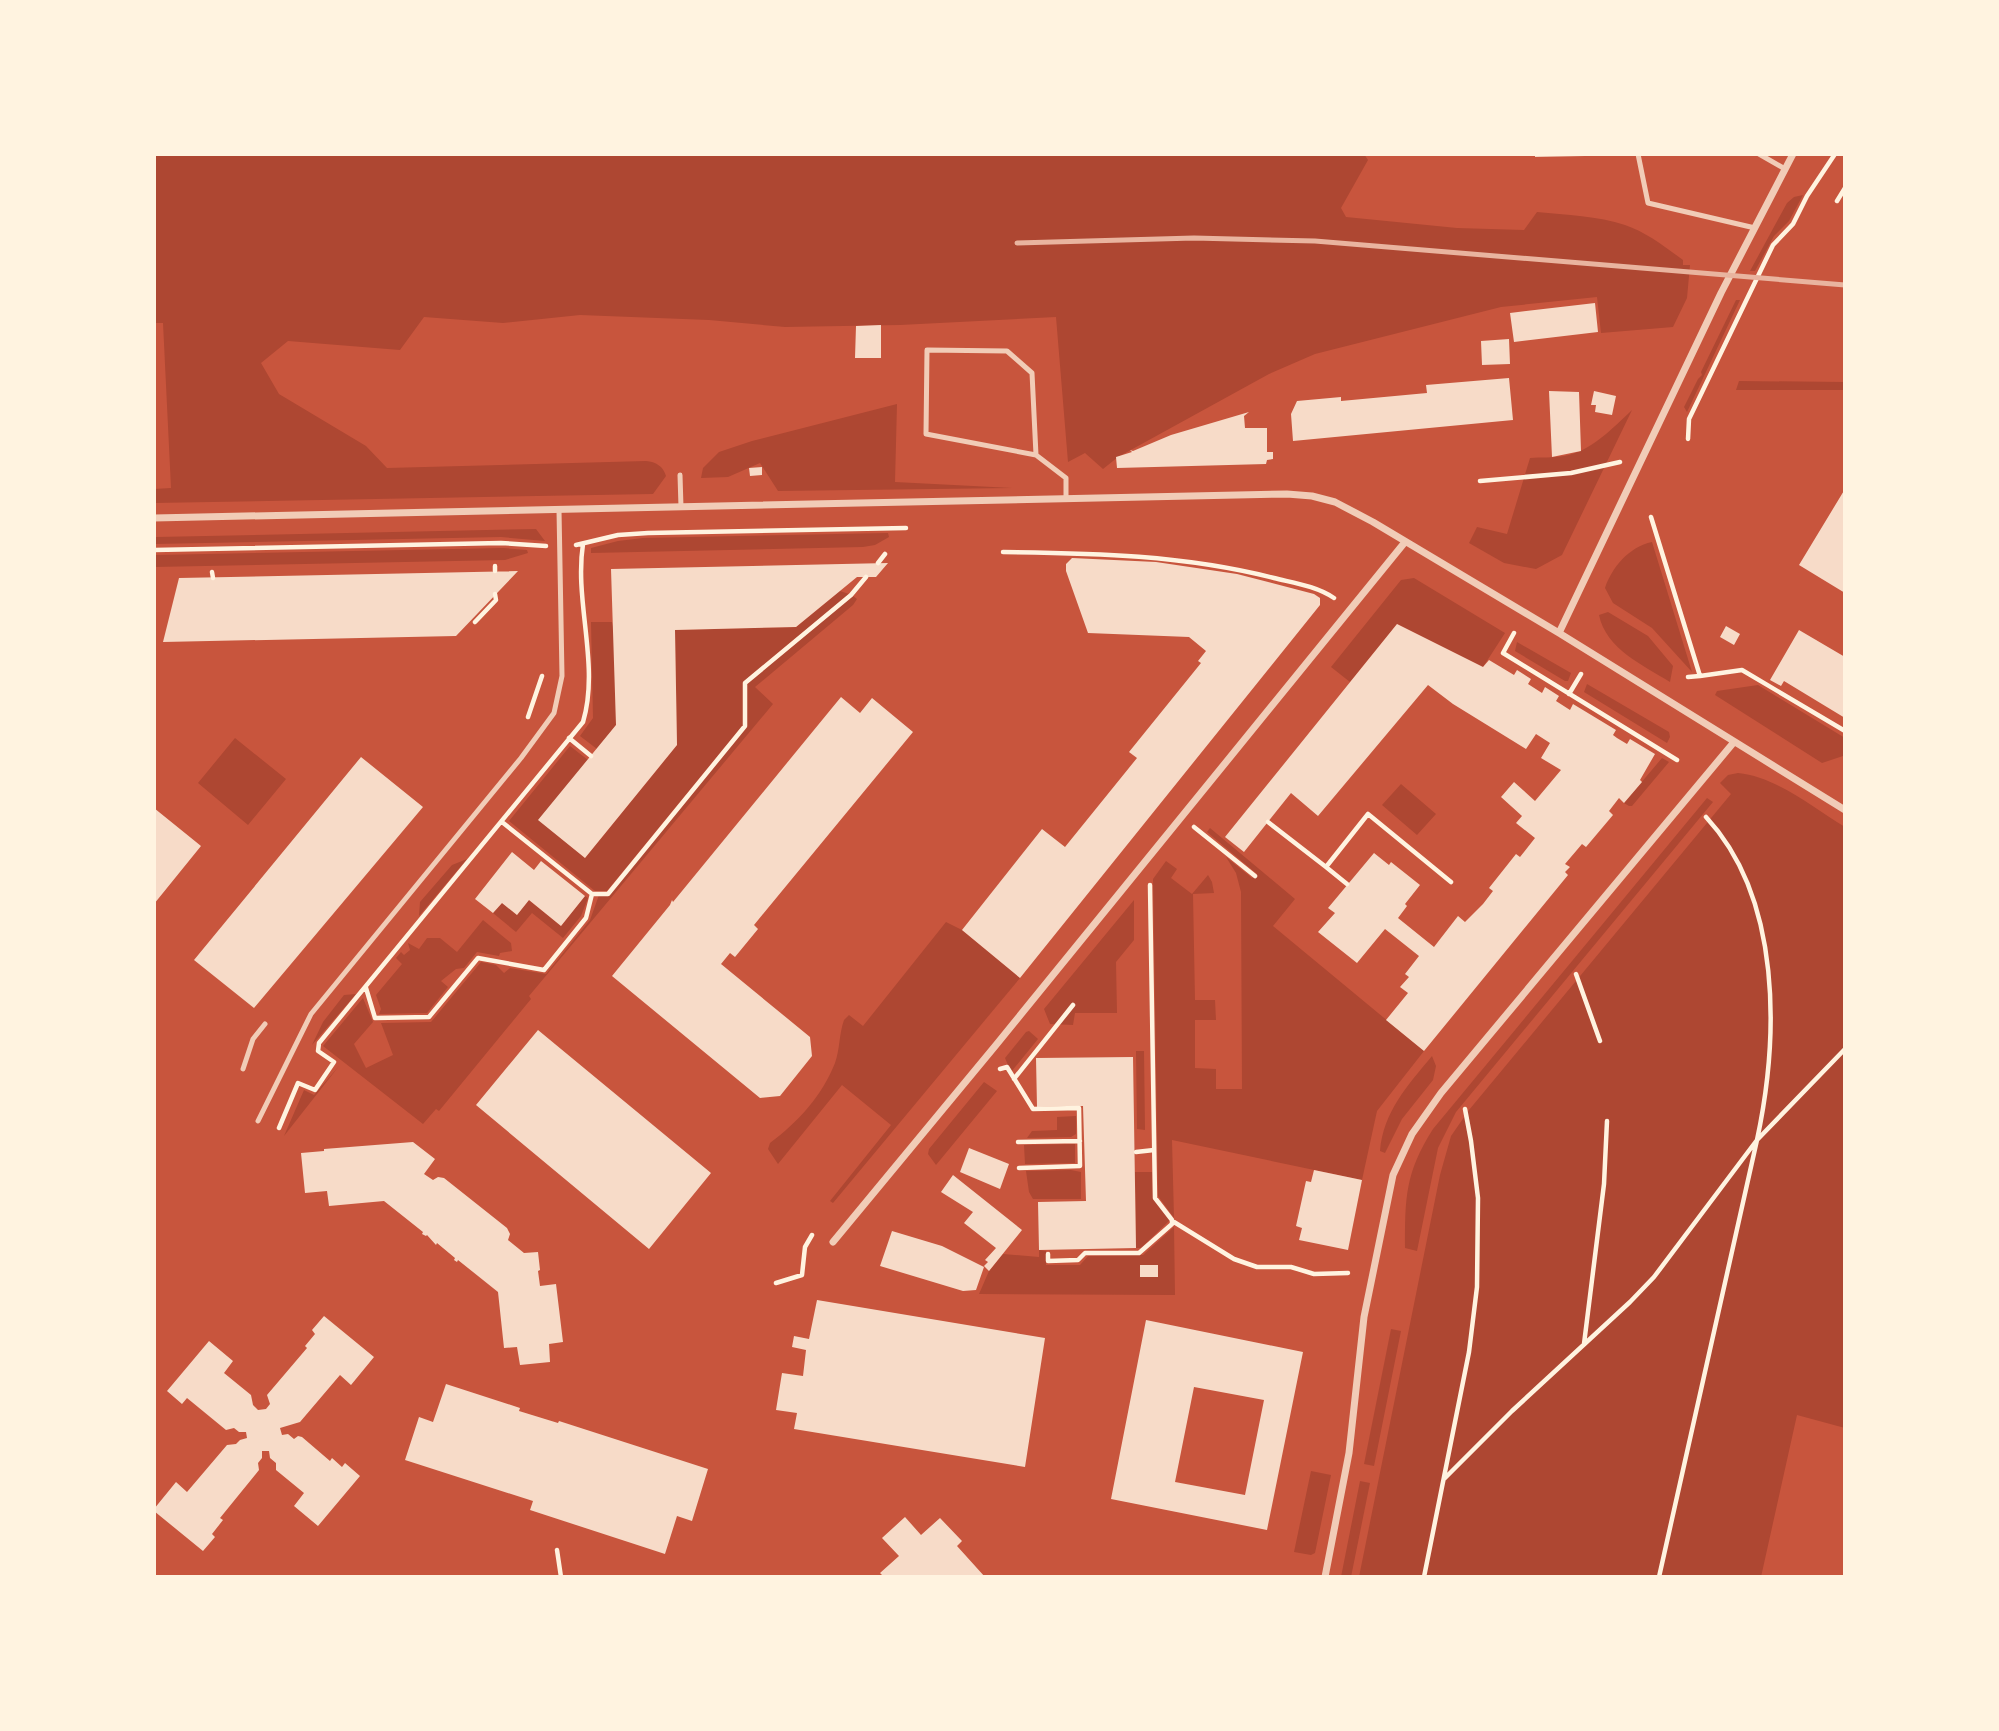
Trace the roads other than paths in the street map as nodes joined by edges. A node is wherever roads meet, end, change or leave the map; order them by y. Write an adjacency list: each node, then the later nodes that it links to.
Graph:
1 (1638, 154): 5 (lane)
2 (1759, 154): 4 (lane)
3 (1793, 154): 4 (street)
4 (1785, 169): 5 (street)
5 (1755, 228): 13 (street)
6 (1036, 454): 6 (lane); 8 (lane)
7 (680, 475): 9 (lane)
8 (1066, 499): 9 (street); 12 (street)
9 (681, 507): 10 (street)
10 (559, 510): 11 (street); 18 (lane)
11 (154, 518)
12 (1405, 542): 13 (street); 19 (street)
13 (1559, 633): 14 (street)
14 (1734, 741): 15 (street); 20 (street)
15 (1845, 810)
16 (265, 1024): 17 (lane)
17 (243, 1069)
18 (258, 1121)
19 (833, 1242)
20 (1325, 1577)

